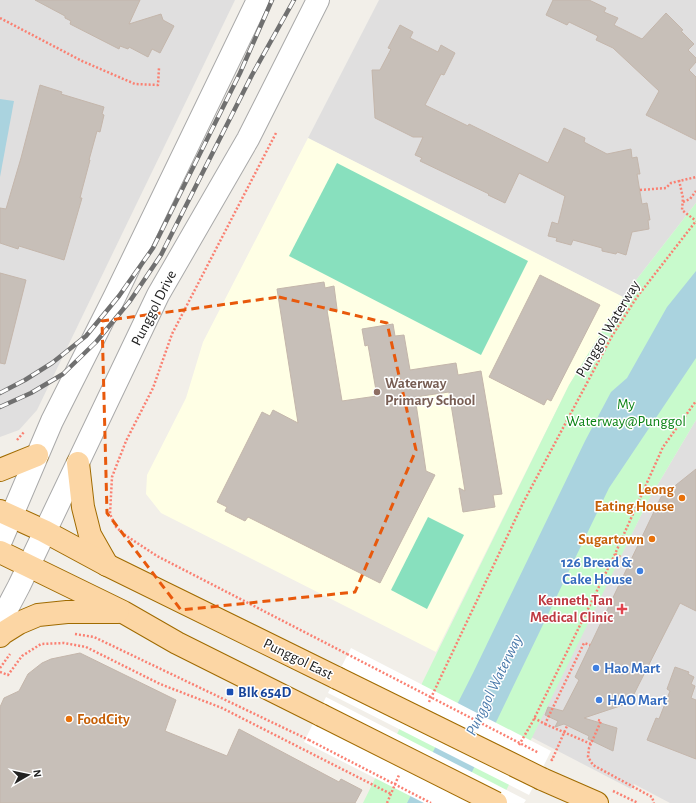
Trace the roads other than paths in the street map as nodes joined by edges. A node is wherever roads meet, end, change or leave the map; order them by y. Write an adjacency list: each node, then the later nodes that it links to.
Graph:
1 (258, 0): 3 (street)
2 (318, 0): 4 (street, Punggol Drive)
3 (38, 455): 5 (main road); 6 (street)
4 (78, 463): 7 (street, Punggol Drive); 11 (main road)
5 (0, 470)
6 (6, 514): 7 (main road, Punggol East); 8 (street)
7 (44, 531): 10 (street, Punggol Drive); 11 (main road, Punggol East)
8 (0, 543)
9 (0, 552): 10 (main road)
10 (28, 565): 12 (main road); 13 (street, Punggol Drive)
11 (107, 565): 16 (main road, Punggol East, bridge)
12 (123, 612): 14 (main road); 15 (main road, bridge)
13 (0, 622)
14 (7, 643)
15 (496, 803)
16 (597, 803)

